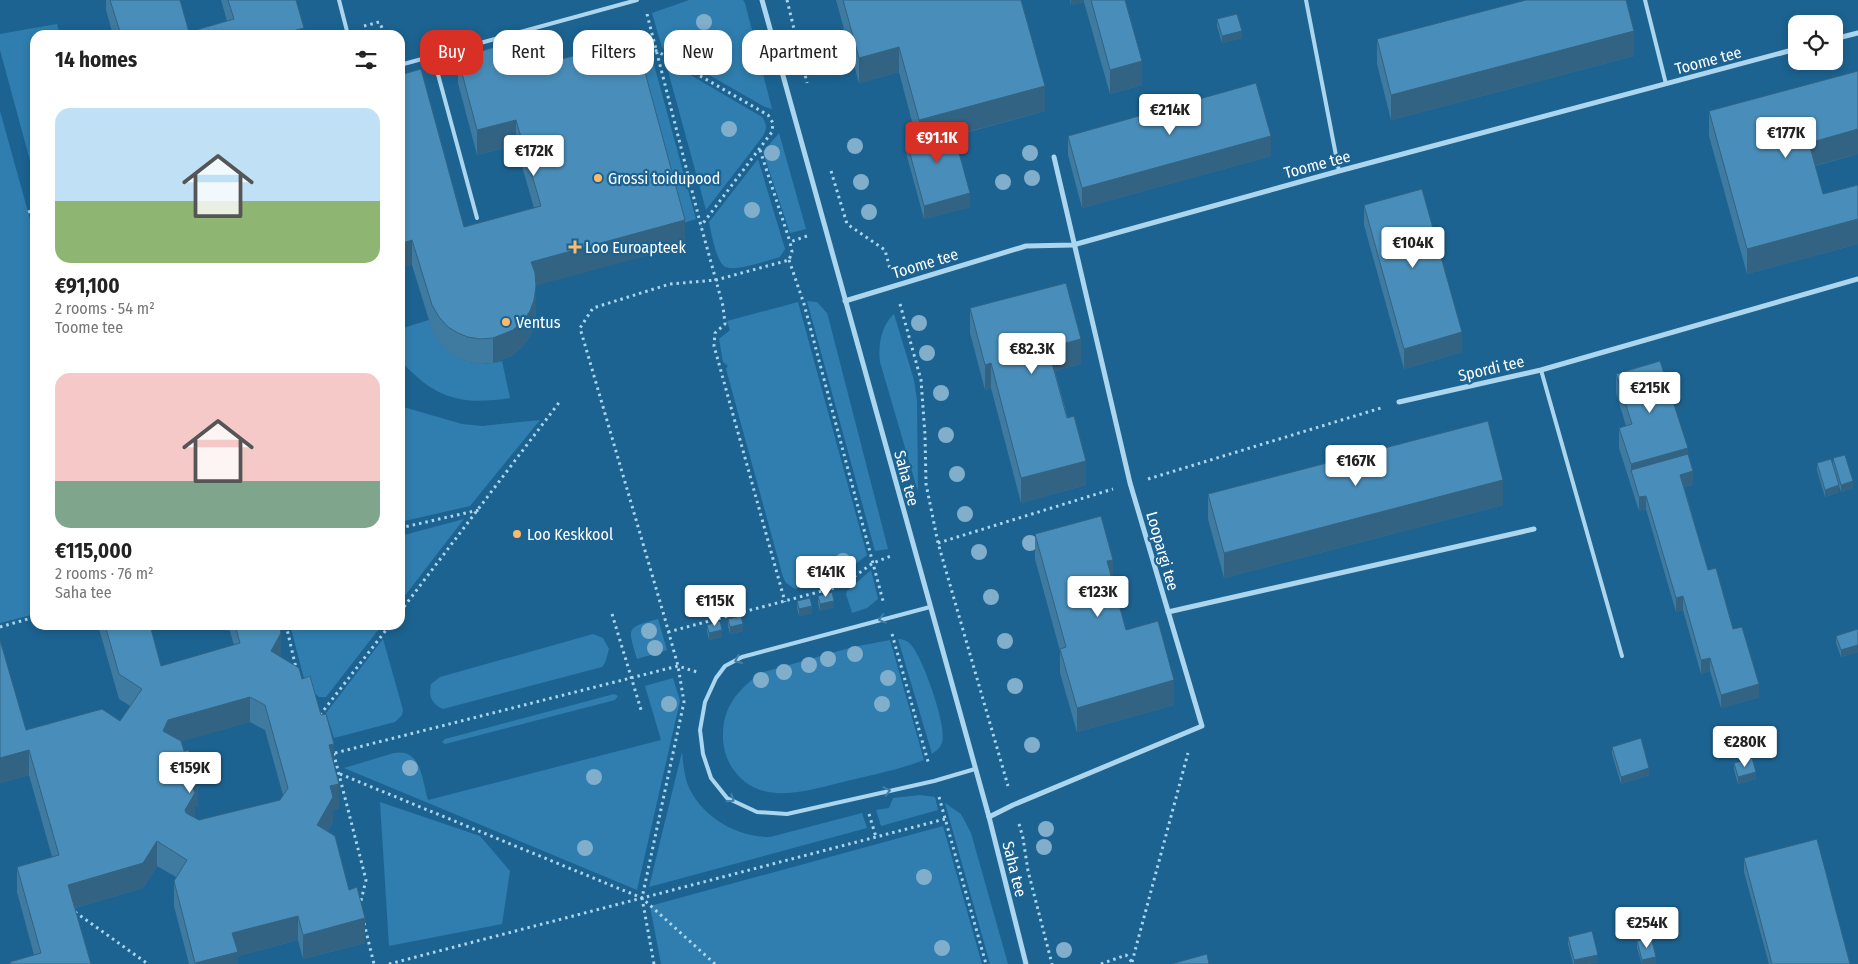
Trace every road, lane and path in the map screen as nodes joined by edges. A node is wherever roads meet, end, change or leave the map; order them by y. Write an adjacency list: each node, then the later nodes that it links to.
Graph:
1 (339, 0): 7 (lane)
2 (636, 0): 12 (lane); 13 (path)
3 (762, 0): 32 (street, Saha tee)
4 (787, 0): 18 (path)
5 (1306, 0): 23 (lane)
6 (1645, 0): 19 (lane)
7 (346, 30)
8 (356, 30): 9 (path)
9 (383, 30)
10 (1858, 33): 11 (street)
11 (1843, 37)
12 (483, 42)
13 (655, 49): 20 (path); 25 (path)
14 (1788, 51): 19 (street, Toome tee)
15 (420, 60): 16 (lane)
16 (405, 64)
17 (438, 75): 24 (lane)
18 (807, 84)
19 (1666, 84): 23 (street, Toome tee)
20 (759, 149): 25 (path); 27 (path)
21 (1054, 157): 28 (street, Loopargi tee)
22 (831, 168): 31 (path)
23 (1339, 171): 28 (street, Toome tee)
24 (478, 218)
25 (701, 226): 30 (path)
26 (806, 236): 27 (path)
27 (790, 242): 30 (path)
28 (1073, 245): 31 (street, Toome tee); 36 (street, Loopargi tee)
29 (1858, 279): 33 (street, Spordi tee)
30 (716, 280): 43 (path); 52 (path)
31 (894, 286): 32 (street, Toome tee); 40 (path)
32 (845, 300): 45 (street, Saha tee)
33 (1541, 370): 35 (street, Spordi tee); 53 (lane)
34 (561, 400): 37 (path)
35 (1399, 402): 36 (path)
36 (1130, 483): 40 (path); 46 (street, Loopargi tee)
37 (479, 510): 38 (path); 44 (path)
38 (405, 527)
39 (1534, 529): 46 (street)
40 (938, 543): 41 (path); 68 (path)
41 (932, 544)
42 (891, 556): 43 (path)
43 (785, 602): 52 (path)
44 (405, 606)
45 (930, 607): 57 (lane, one-way to 57); 65 (street, Saha tee)
46 (1168, 612): 62 (street, Loopargi tee)
47 (612, 614): 56 (path)
48 (30, 618): 49 (path)
49 (0, 627)
50 (287, 630): 55 (path)
51 (386, 630): 60 (path)
52 (668, 632): 54 (path)
53 (1622, 656)
54 (678, 666): 56 (path); 57 (path); 72 (path)
55 (296, 670)
56 (631, 678): 59 (path); 64 (path)
57 (716, 678): 67 (lane, one-way to 67)
58 (317, 707): 60 (path)
59 (642, 713)
60 (320, 715): 61 (path)
61 (323, 723)
62 (1194, 729): 68 (street); 83 (path)
63 (332, 746): 64 (path)
64 (335, 753): 66 (path)
65 (975, 769): 67 (lane, one-way to 65); 69 (street, Saha tee)
66 (340, 774): 72 (path); 74 (path)
67 (864, 797): 71 (path)
68 (1013, 805): 69 (street); 82 (path)
69 (989, 817): 81 (street, Saha tee)
70 (945, 819): 71 (path)
71 (876, 837): 72 (path)
72 (642, 898): 78 (path); 79 (path); 80 (path)
73 (75, 912): 76 (path)
74 (362, 912)
75 (364, 921): 77 (path)
76 (148, 964)
77 (374, 964)
78 (389, 964)
79 (654, 964)
80 (715, 964)
81 (1026, 964)
82 (1052, 964)
83 (1101, 964)

